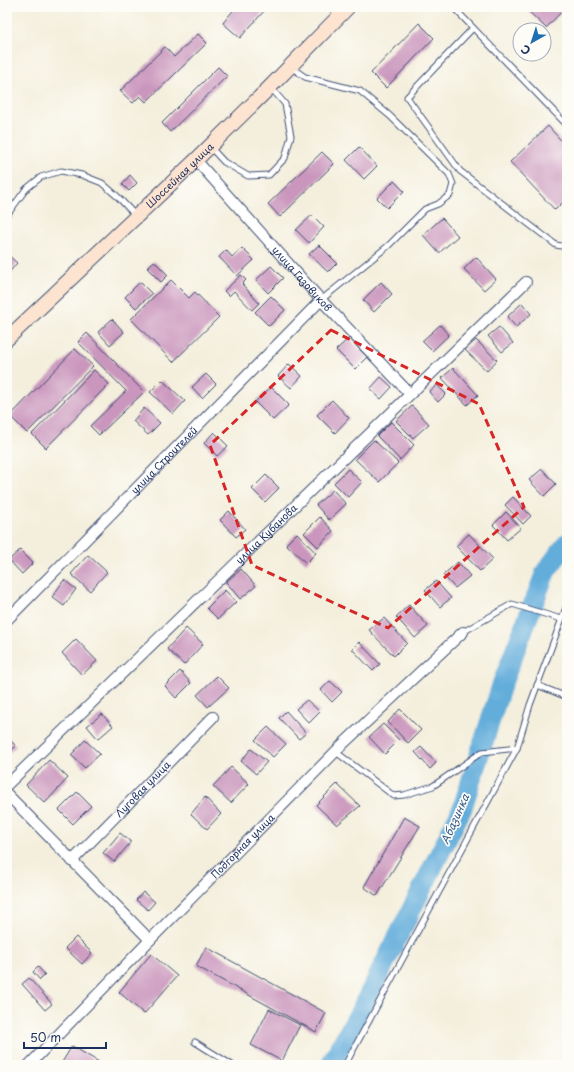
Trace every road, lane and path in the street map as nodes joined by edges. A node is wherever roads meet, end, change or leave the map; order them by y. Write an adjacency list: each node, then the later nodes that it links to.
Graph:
1 (343, 7): 9 (main road, Шоссейная улица)
2 (348, 7): 5 (main road, Шоссейная улица)
3 (452, 7): 4 (lane)
4 (473, 28): 7 (lane); 12 (lane)
5 (290, 67): 6 (main road, Шоссейная улица); 14 (lane)
6 (270, 87): 8 (main road, Шоссейная улица); 8 (lane)
7 (567, 125)
8 (210, 147): 9 (main road, Шоссейная улица)
9 (195, 159): 10 (main road, Шоссейная улица); 14 (street, улица Газовиков); 16 (main road, Шоссейная улица)
10 (134, 214): 11 (lane); 15 (main road, Шоссейная улица)
11 (7, 215)
12 (567, 247)
13 (526, 282): 17 (street, улица Кубанова)
14 (321, 300): 17 (street, улица Газовиков); 20 (street, улица Строителей)
15 (7, 333)
16 (7, 339)
17 (410, 394): 27 (street, улица Кубанова)
18 (567, 605): 19 (lane)
19 (561, 619): 21 (lane); 22 (lane)
20 (7, 620)
21 (463, 632): 26 (street, Подгорная улица)
22 (537, 685): 23 (lane); 25 (lane)
23 (567, 697)
24 (213, 717): 29 (street, Луговая улица)
25 (517, 748): 26 (lane); 34 (lane)
26 (336, 752): 30 (street, Подгорная улица)
27 (7, 785)
28 (7, 794): 29 (street)
29 (72, 861): 30 (street)
30 (150, 940): 32 (street, Подгорная улица)
31 (195, 1042): 33 (lane)
32 (29, 1065)
33 (232, 1065)
34 (345, 1065)

